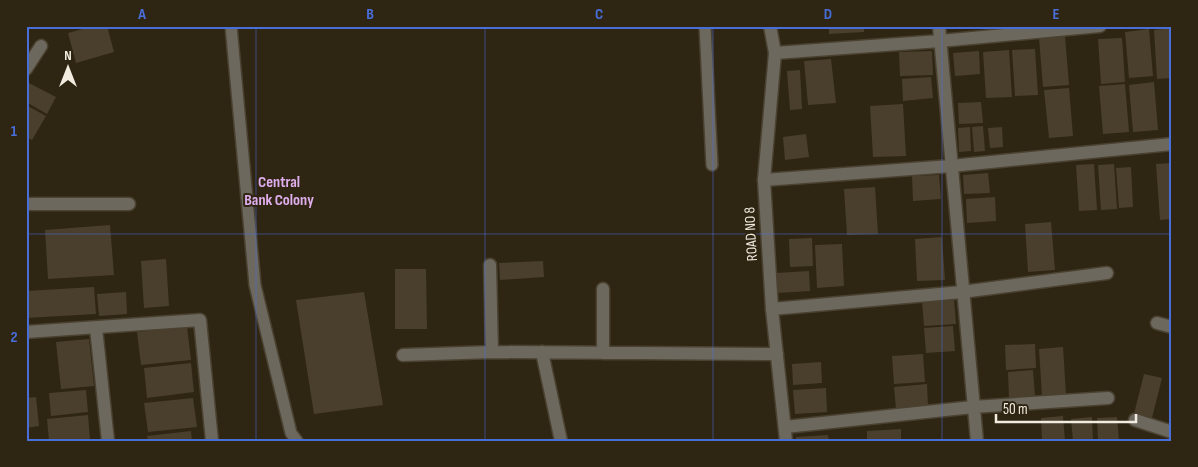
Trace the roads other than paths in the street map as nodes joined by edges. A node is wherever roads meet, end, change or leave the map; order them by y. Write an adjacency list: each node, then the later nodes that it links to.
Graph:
1 (231, 26): 38 (lane)
2 (705, 26): 12 (lane)
3 (770, 26): 9 (street, ROAD NO 8)
4 (939, 26): 7 (street)
5 (1100, 26): 6 (street)
6 (1059, 29): 7 (street)
7 (940, 41): 9 (street); 13 (street)
8 (41, 46): 10 (street)
9 (775, 53): 14 (street, ROAD NO 8)
10 (26, 69)
11 (1172, 144): 13 (street)
12 (712, 165)
13 (951, 166): 14 (street); 20 (street)
14 (764, 180): 21 (street, ROAD NO 8)
15 (26, 204): 16 (street)
16 (129, 204)
17 (490, 265): 26 (street)
18 (1107, 273): 20 (street)
19 (603, 289): 28 (street)
20 (962, 292): 21 (street); 32 (street)
21 (772, 309): 29 (street, ROAD NO 8)
22 (1157, 323): 23 (street)
23 (1172, 327)
24 (96, 328): 25 (street); 36 (street); 37 (street)
25 (26, 332)
26 (492, 352): 27 (street); 30 (street)
27 (542, 352): 28 (street); 39 (street)
28 (603, 353): 29 (street)
29 (777, 354): 34 (street, ROAD NO 8)
30 (404, 355)
31 (1108, 398): 32 (street)
32 (972, 407): 34 (street); 41 (street)
33 (1135, 420): 35 (street)
34 (785, 427): 40 (street, ROAD NO 8)
35 (1166, 434)
36 (108, 441)
37 (212, 441)
38 (297, 441)
39 (561, 441)
40 (786, 441)
41 (977, 441)

